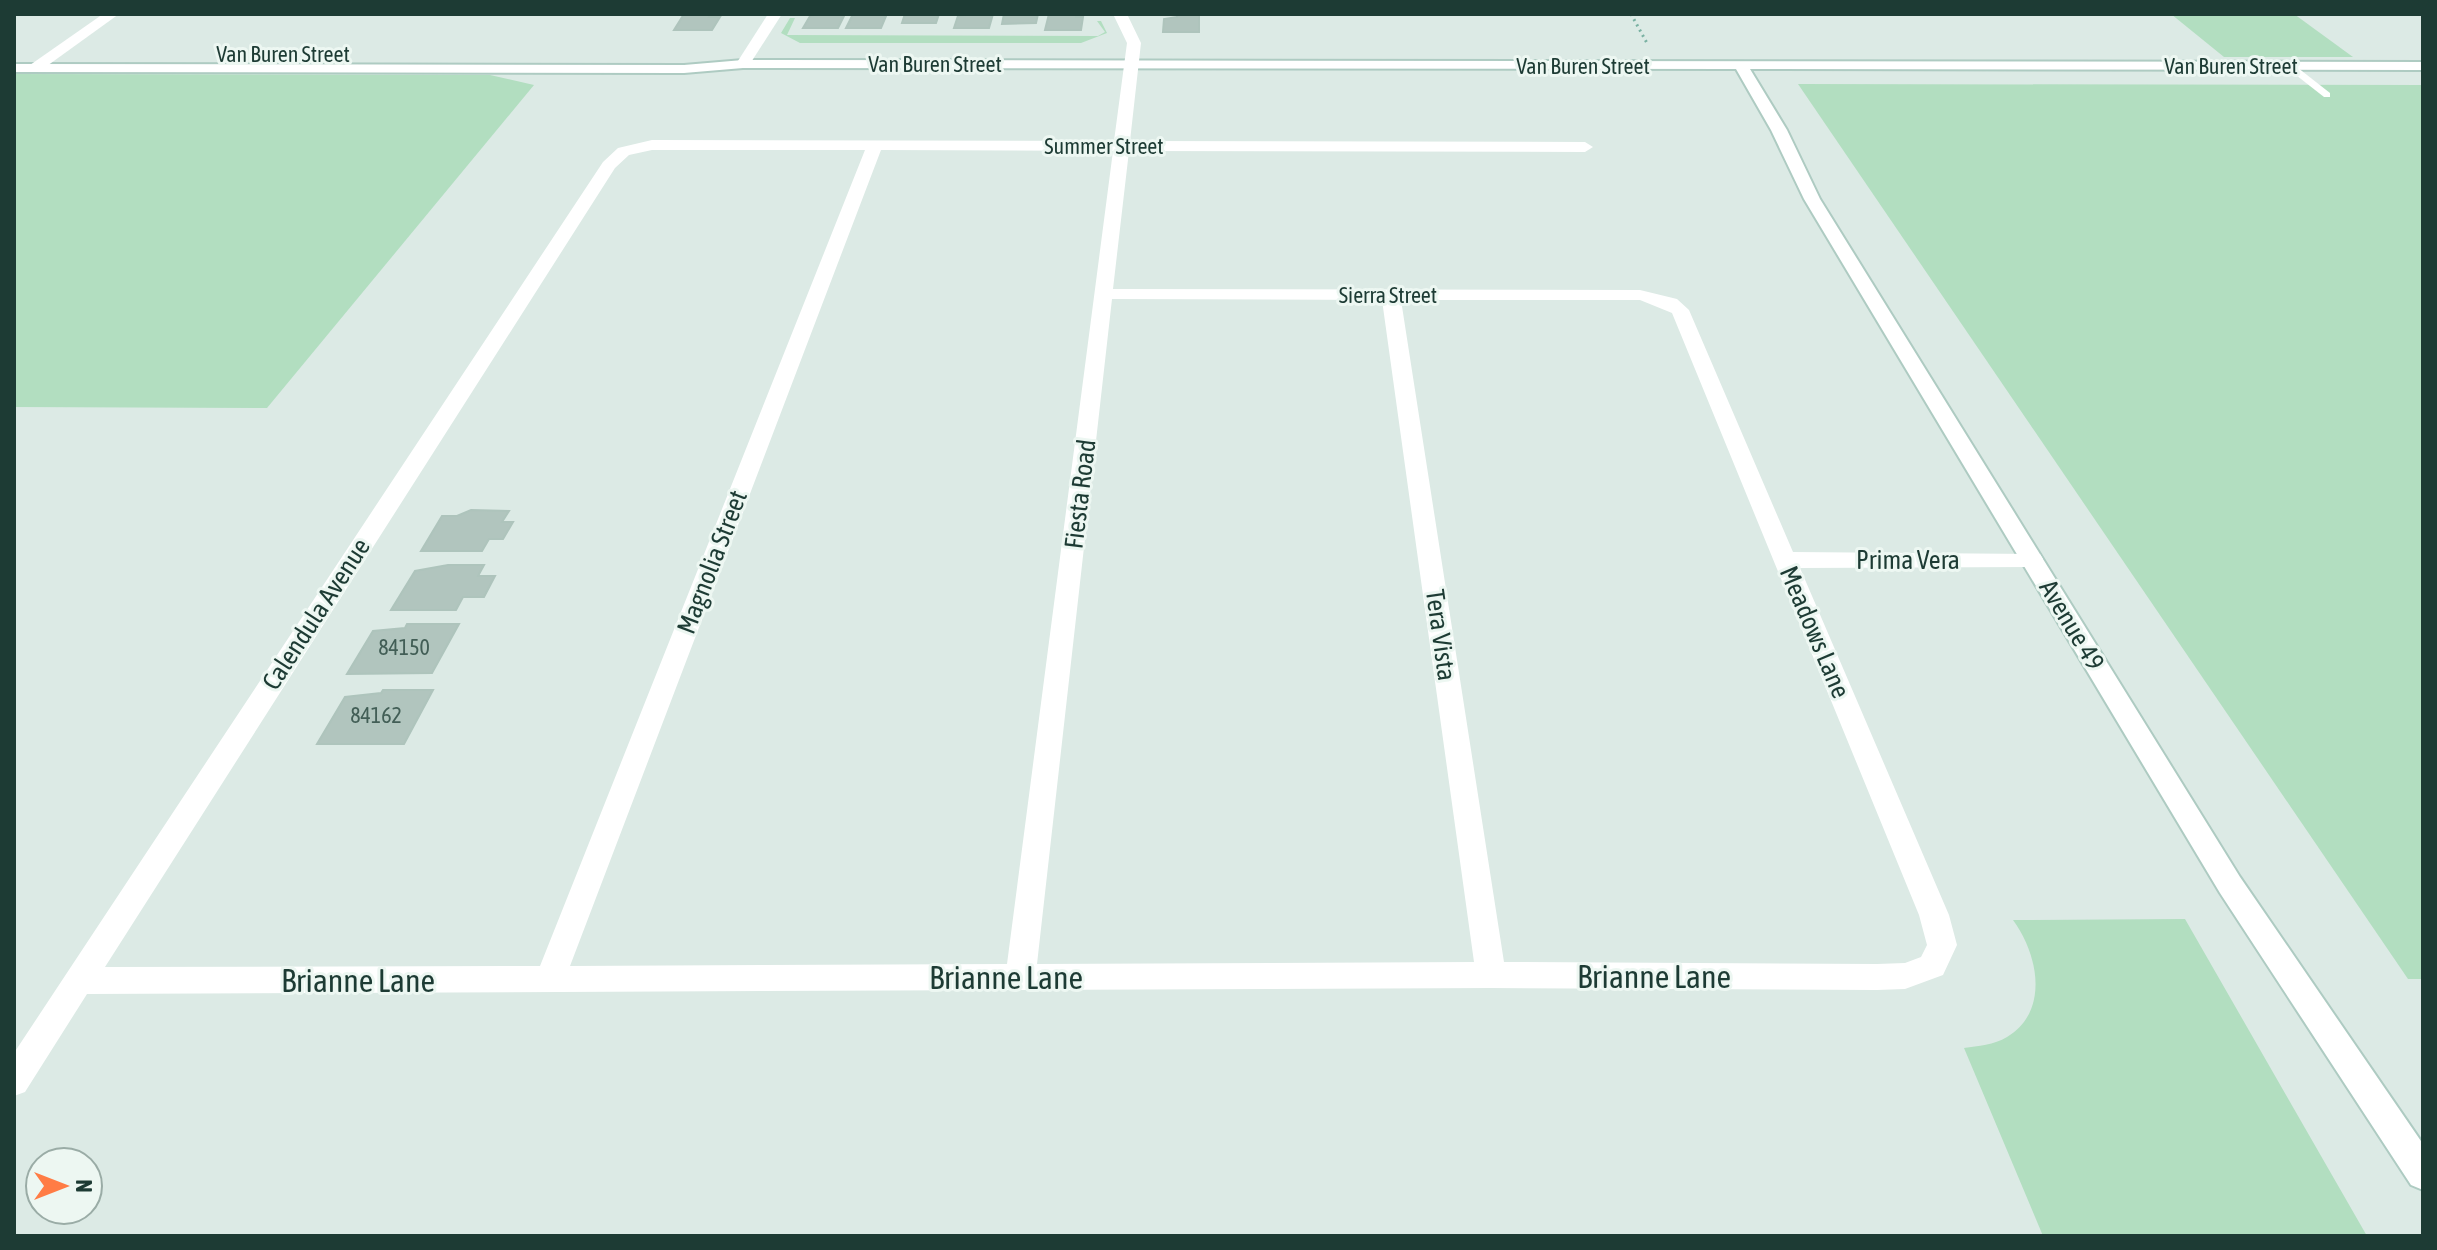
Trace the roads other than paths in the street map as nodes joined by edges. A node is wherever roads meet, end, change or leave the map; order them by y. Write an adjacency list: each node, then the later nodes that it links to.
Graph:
1 (89, 14): 7 (street)
2 (112, 14): 6 (street)
3 (775, 14): 8 (street)
4 (1120, 14): 9 (street, Fiesta Road)
5 (14, 54): 7 (street, Van Buren Street)
6 (54, 54): 7 (street, Van Buren Street); 8 (street, Van Buren Street)
7 (32, 61): 8 (street, Van Buren Street); 13 (street, Van Buren Street)
8 (743, 64): 9 (street, Van Buren Street)
9 (1132, 65): 10 (street, Van Buren Street); 16 (street, Fiesta Road)
10 (1741, 66): 11 (street, Van Buren Street); 22 (street, Avenue 49)
11 (2290, 66): 12 (street, Van Buren Street); 14 (lane)
12 (2423, 66)
13 (14, 67)
14 (2327, 95)
15 (875, 146): 16 (street, Summer Street); 18 (street, Summer Street); 27 (street, Magnolia Street)
16 (1122, 146): 17 (street, Summer Street); 19 (street, Fiesta Road)
17 (1585, 147)
18 (624, 151): 28 (street, Calendula Avenue)
19 (1104, 294): 20 (street, Sierra Street); 26 (street, Fiesta Road)
20 (1391, 296): 21 (street, Sierra Street); 25 (street, Tera Vista)
21 (1670, 303): 23 (street, Meadows Lane)
22 (2032, 559): 23 (street, Prima Vera); 30 (street, Avenue 49)
23 (1784, 560): 24 (street, Meadows Lane)
24 (1932, 966): 25 (street, Brianne Lane)
25 (1491, 975): 26 (street, Brianne Lane)
26 (1020, 977): 27 (street, Brianne Lane)
27 (550, 979): 28 (street, Brianne Lane)
28 (77, 981): 29 (street, Calendula Avenue)
29 (14, 1081)
30 (2423, 1173)

